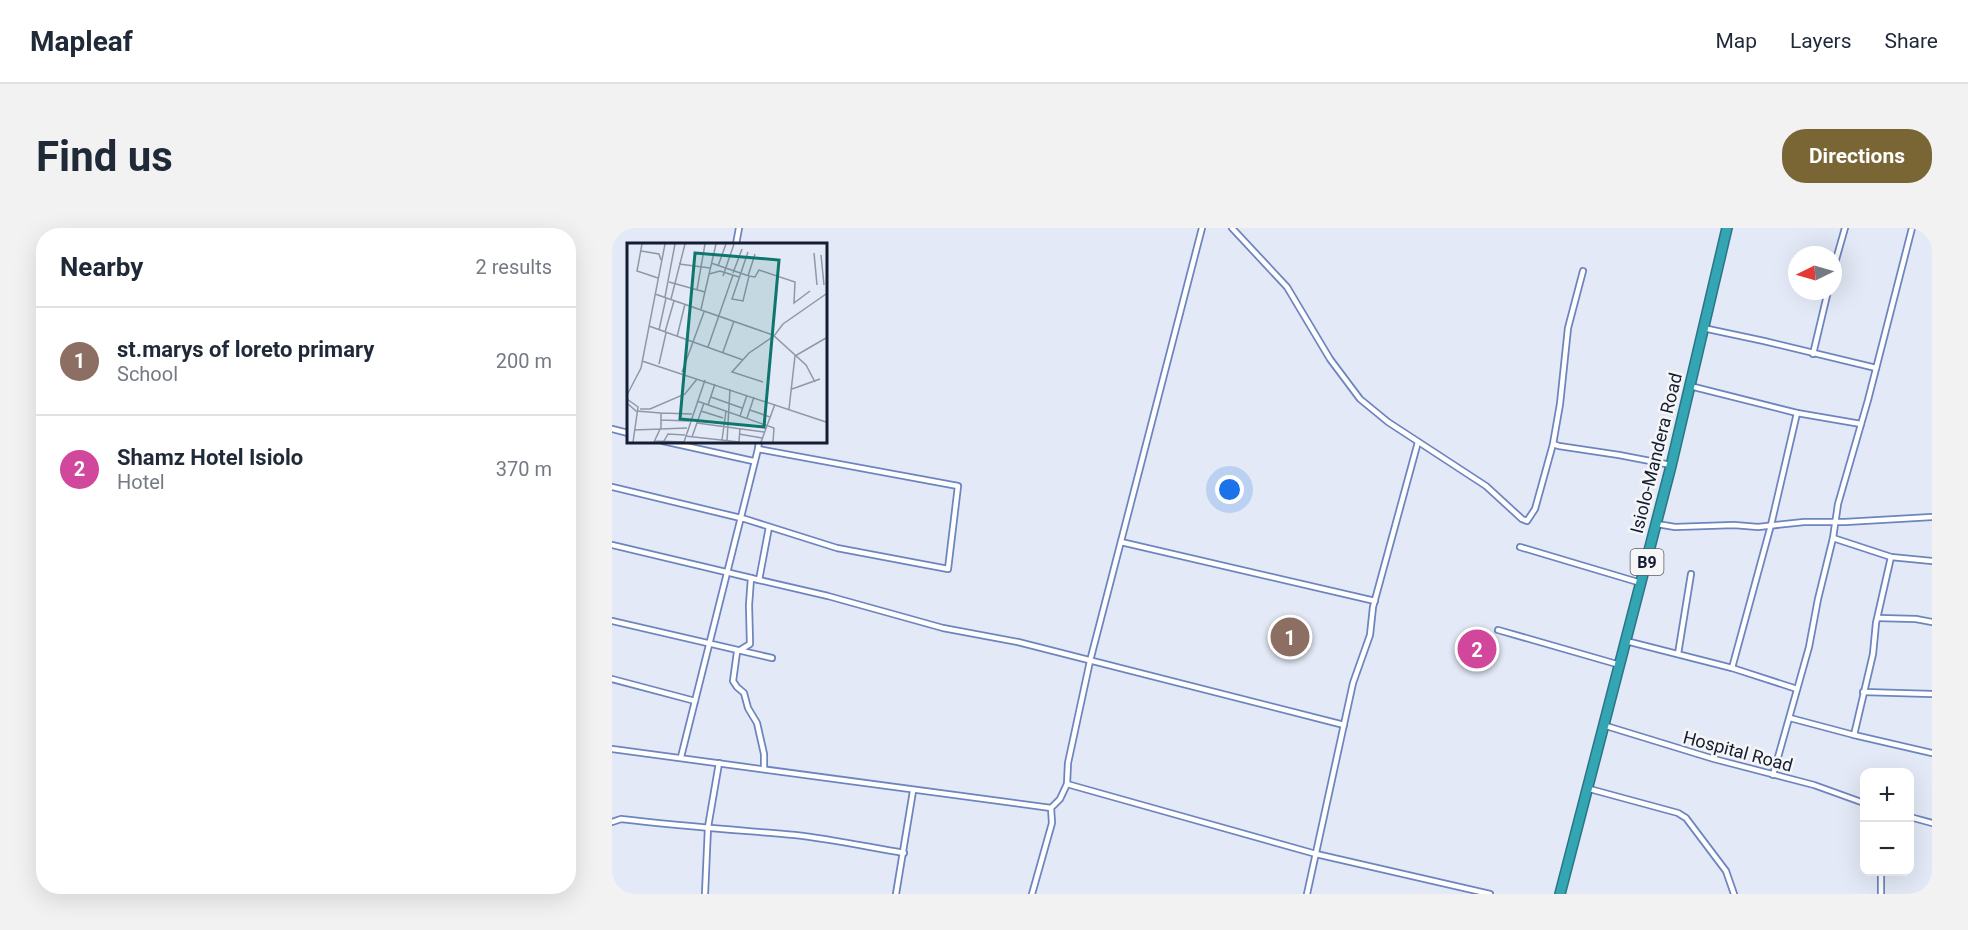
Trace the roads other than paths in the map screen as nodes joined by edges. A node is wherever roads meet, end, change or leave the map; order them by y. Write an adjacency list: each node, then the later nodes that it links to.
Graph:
1 (740, 228): 7 (street)
2 (1202, 228): 34 (street)
3 (1232, 228): 21 (street)
4 (1727, 228): 11 (highway, Isiolo-Mandera Road / B9)
5 (1845, 228): 8 (street)
6 (1912, 228): 13 (street)
7 (736, 243)
8 (1840, 246)
9 (1583, 271): 22 (street)
10 (1826, 300): 12 (street)
11 (1704, 328): 12 (street); 14 (highway, Isiolo-Mandera Road / B9)
12 (1814, 354): 13 (street)
13 (1876, 368): 16 (street)
14 (1690, 386): 15 (street); 25 (highway, Isiolo-Mandera Road / B9)
15 (1797, 412): 16 (street); 31 (street)
16 (1861, 424): 29 (street)
17 (612, 429): 18 (street)
18 (627, 433)
19 (668, 442): 24 (street)
20 (759, 442): 23 (street)
21 (1418, 442): 22 (street); 44 (street)
22 (1553, 444): 25 (street)
23 (758, 449): 24 (street); 32 (street)
24 (753, 461): 28 (street)
25 (1671, 465): 30 (highway, Isiolo-Mandera Road / B9)
26 (612, 487): 28 (street)
27 (1932, 517): 29 (street)
28 (740, 518): 32 (street); 39 (street)
29 (1836, 522): 31 (street); 33 (street)
30 (1656, 524): 31 (street); 43 (highway, Isiolo-Mandera Road / B9)
31 (1771, 525): 56 (street)
32 (769, 527): 42 (street)
33 (1833, 538): 37 (street); 58 (street)
34 (1121, 542): 44 (street); 54 (street)
35 (612, 545): 39 (street)
36 (1520, 547): 43 (street)
37 (1891, 557): 38 (street); 45 (street)
38 (1932, 561)
39 (726, 573): 41 (street); 50 (street)
40 (1691, 574): 52 (street)
41 (751, 578): 42 (street); 51 (street)
42 (759, 580): 54 (street)
43 (1641, 583): 49 (highway, Isiolo-Mandera Road / B9)
44 (1375, 602): 63 (street)
45 (1878, 618): 47 (street); 59 (street)
46 (612, 621): 50 (street)
47 (1932, 622)
48 (1498, 630): 55 (street)
49 (1626, 641): 52 (street); 55 (highway, Isiolo-Mandera Road / B9)
50 (709, 644): 51 (street); 61 (street)
51 (738, 650): 53 (street); 70 (street)
52 (1678, 654): 56 (street)
53 (772, 657)
54 (1090, 661): 63 (street); 72 (street)
55 (1620, 665): 64 (highway, Isiolo-Mandera Road / B9)
56 (1732, 668): 58 (street)
57 (612, 679): 61 (street)
58 (1797, 689): 62 (street)
59 (1863, 693): 60 (street); 65 (street)
60 (1932, 694)
61 (695, 700): 68 (street)
62 (1790, 718): 65 (street); 71 (street)
63 (1344, 725): 82 (street)
64 (1603, 725): 71 (street, Hospital Road); 73 (highway, Isiolo-Mandera Road / B9)
65 (1854, 735): 67 (street)
66 (612, 748): 68 (street)
67 (1932, 753)
68 (681, 758): 69 (street)
69 (719, 763): 70 (street); 80 (street)
70 (764, 769): 74 (street)
71 (1773, 775): 75 (street, Hospital Road)
72 (1067, 784): 76 (street); 82 (street)
73 (1586, 788): 89 (highway, Isiolo-Mandera Road / B9); 90 (street)
74 (913, 791): 76 (street); 81 (street)
75 (1860, 802)
76 (1052, 808): 86 (street)
77 (1914, 818): 79 (street)
78 (612, 822): 80 (street)
79 (1932, 823)
80 (708, 827): 81 (street); 84 (street)
81 (904, 853): 85 (street)
82 (1316, 854): 87 (street); 88 (street)
83 (1881, 876): 91 (street)
84 (705, 894)
85 (896, 894)
86 (1032, 894)
87 (1307, 894)
88 (1490, 894)
89 (1560, 894)
90 (1734, 894)
91 (1881, 894)

